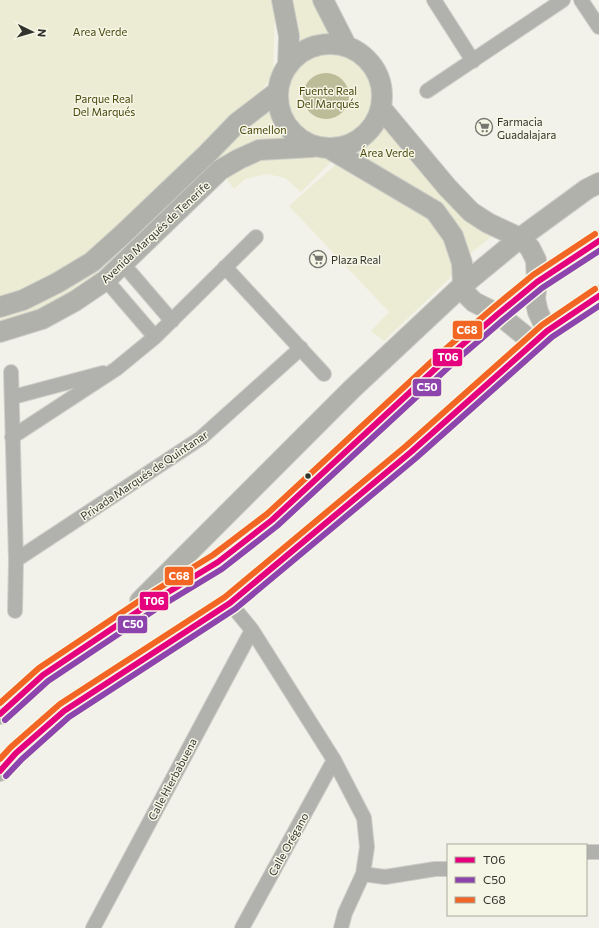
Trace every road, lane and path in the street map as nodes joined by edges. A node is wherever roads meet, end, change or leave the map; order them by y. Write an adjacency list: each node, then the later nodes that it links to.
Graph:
1 (282, 0): 9 (street)
2 (323, 0): 7 (street)
3 (434, 0): 8 (street)
4 (563, 0): 8 (street)
5 (581, 0): 6 (street)
6 (598, 27)
7 (346, 45): 9 (street); 12 (street)
8 (473, 61): 10 (street)
9 (288, 66): 11 (street)
10 (427, 91)
11 (276, 93): 13 (street); 24 (street, Avenida Marqués de Tenerife)
12 (381, 108): 13 (street); 16 (street)
13 (322, 148): 18 (street, Avenida Marqués de Tenerife); 22 (street)
14 (599, 183): 16 (street)
15 (256, 237): 19 (street)
16 (520, 238): 21 (street); 22 (street)
17 (599, 241): 21 (street)
18 (123, 264): 20 (street, Avenida Marqués de Tenerife); 26 (street)
19 (225, 267): 26 (street); 30 (street)
20 (106, 280): 27 (street, Avenida Marqués de Tenerife); 28 (street)
21 (537, 282): 25 (street); 29 (street)
22 (463, 286): 25 (street); 39 (street)
23 (599, 296): 29 (street)
24 (0, 307)
25 (498, 314): 29 (street); 39 (street)
26 (172, 321): 28 (street)
27 (0, 332)
28 (155, 337): 31 (street)
29 (541, 337): 37 (street)
30 (301, 348): 33 (street); 36 (street, Privada Marqués de Quintanar)
31 (116, 369): 34 (street); 35 (street)
32 (11, 372): 34 (street)
33 (324, 374)
34 (12, 397): 35 (street)
35 (12, 437): 36 (street)
36 (16, 560): 38 (street)
37 (230, 603): 40 (street); 43 (street)
38 (15, 611)
39 (111, 630): 41 (street)
40 (252, 630): 42 (street); 48 (street, Calle Hierbabuena)
41 (0, 714)
42 (334, 760): 47 (street); 49 (street, Calle Orégano)
43 (0, 772)
44 (587, 852): 45 (street)
45 (599, 852)
46 (447, 869): 47 (street)
47 (363, 874): 50 (street)
48 (93, 928)
49 (242, 928)
50 (341, 928)

